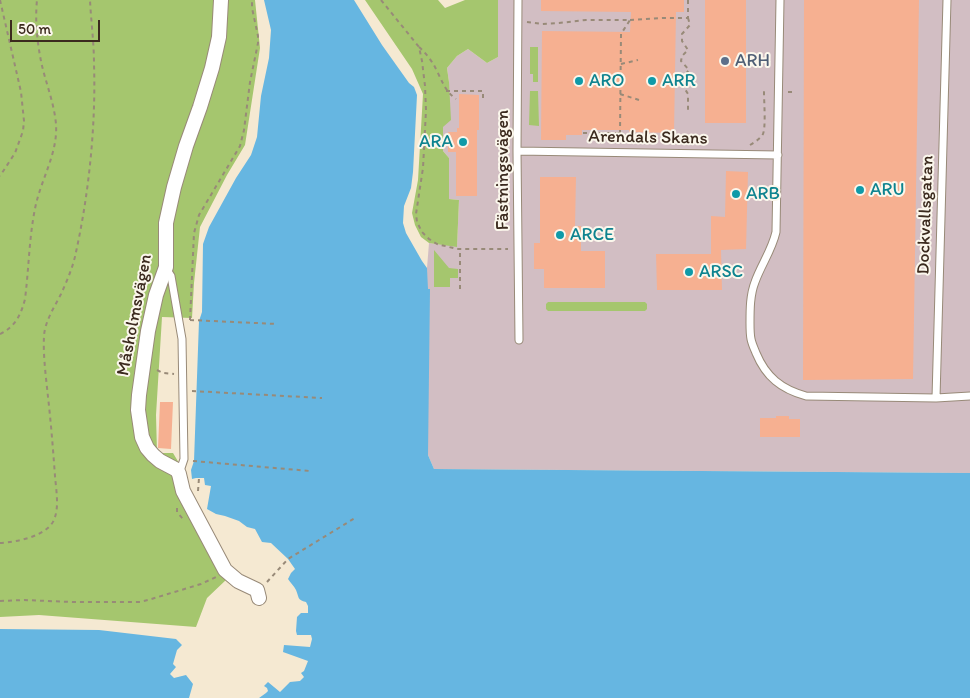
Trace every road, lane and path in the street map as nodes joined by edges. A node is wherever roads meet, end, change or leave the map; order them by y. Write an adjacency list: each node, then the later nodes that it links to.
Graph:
1 (0, 0): 31 (path)
2 (37, 0): 39 (path)
3 (90, 0): 51 (path)
4 (221, 0): 34 (street, Måsholmsvägen)
5 (252, 0): 36 (path)
6 (381, 0): 14 (path)
7 (518, 0): 29 (lane, Fästningsvägen)
8 (688, 0): 11 (path)
9 (780, 0): 18 (lane)
10 (947, 0): 46 (lane, Dockvallsgatan)
11 (688, 18): 12 (path); 24 (path)
12 (630, 20): 13 (path); 16 (path)
13 (524, 22)
14 (419, 47): 17 (path); 33 (path)
15 (638, 60): 16 (path)
16 (620, 64): 20 (path)
17 (446, 91): 21 (path); 22 (path)
18 (779, 92): 19 (path); 28 (path); 30 (lane)
19 (795, 92)
20 (620, 94): 23 (path); 26 (path)
21 (483, 98)
22 (456, 99)
23 (639, 100)
24 (688, 111)
25 (583, 133): 26 (path)
26 (620, 133): 27 (path)
27 (642, 144)
28 (750, 145)
29 (517, 151): 30 (lane, Arendals Skans); 32 (lane, Fästningsvägen)
30 (778, 155): 46 (lane)
31 (0, 176)
32 (518, 247): 33 (path); 40 (lane, Fästningsvägen)
33 (460, 249): 35 (path)
34 (166, 267): 41 (street, Måsholmsvägen); 42 (lane)
35 (460, 288)
36 (190, 320)
37 (200, 321): 38 (path)
38 (277, 324)
39 (0, 334)
40 (519, 340)
41 (144, 363): 42 (path); 49 (street, Måsholmsvägen)
42 (183, 374): 49 (lane)
43 (197, 391): 45 (path)
44 (970, 396): 46 (lane)
45 (322, 398)
46 (936, 398)
47 (194, 461): 48 (path)
48 (310, 471)
49 (179, 474): 52 (street)
50 (356, 518): 53 (path)
51 (0, 543)
52 (225, 570): 53 (street); 54 (path)
53 (258, 594)
54 (0, 601)

